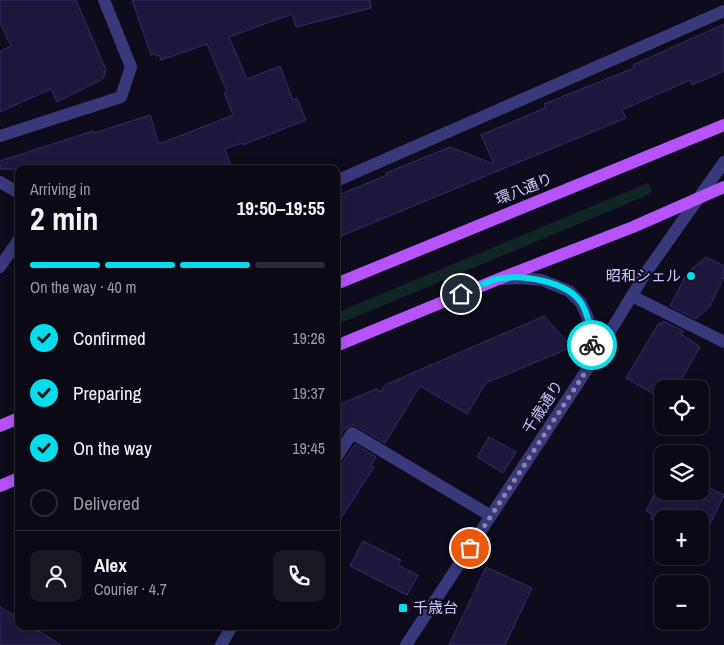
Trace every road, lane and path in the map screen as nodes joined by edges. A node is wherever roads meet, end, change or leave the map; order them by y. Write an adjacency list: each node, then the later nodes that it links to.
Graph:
1 (104, 0): 4 (street)
2 (724, 11): 6 (street)
3 (724, 125): 14 (main road, 環八通り)
4 (0, 136)
5 (724, 162): 10 (street, 千歳通り)
6 (340, 179)
7 (0, 182): 9 (street)
8 (724, 187): 10 (main road)
9 (15, 191)
10 (700, 197): 13 (main road); 15 (street, 千歳通り)
11 (15, 246): 12 (street)
12 (0, 267)
13 (496, 280): 17 (main road); 18 (street)
14 (340, 282)
15 (632, 296): 16 (street); 18 (street, 千歳通り)
16 (724, 342)
17 (340, 344)
18 (588, 368): 24 (street, 千歳通り)
19 (15, 420): 20 (main road)
20 (0, 426)
21 (340, 452): 24 (street)
22 (15, 480): 23 (main road)
23 (0, 486)
24 (491, 516): 27 (street, 千歳通り)
25 (230, 630): 26 (street)
26 (221, 645)
27 (406, 645)

